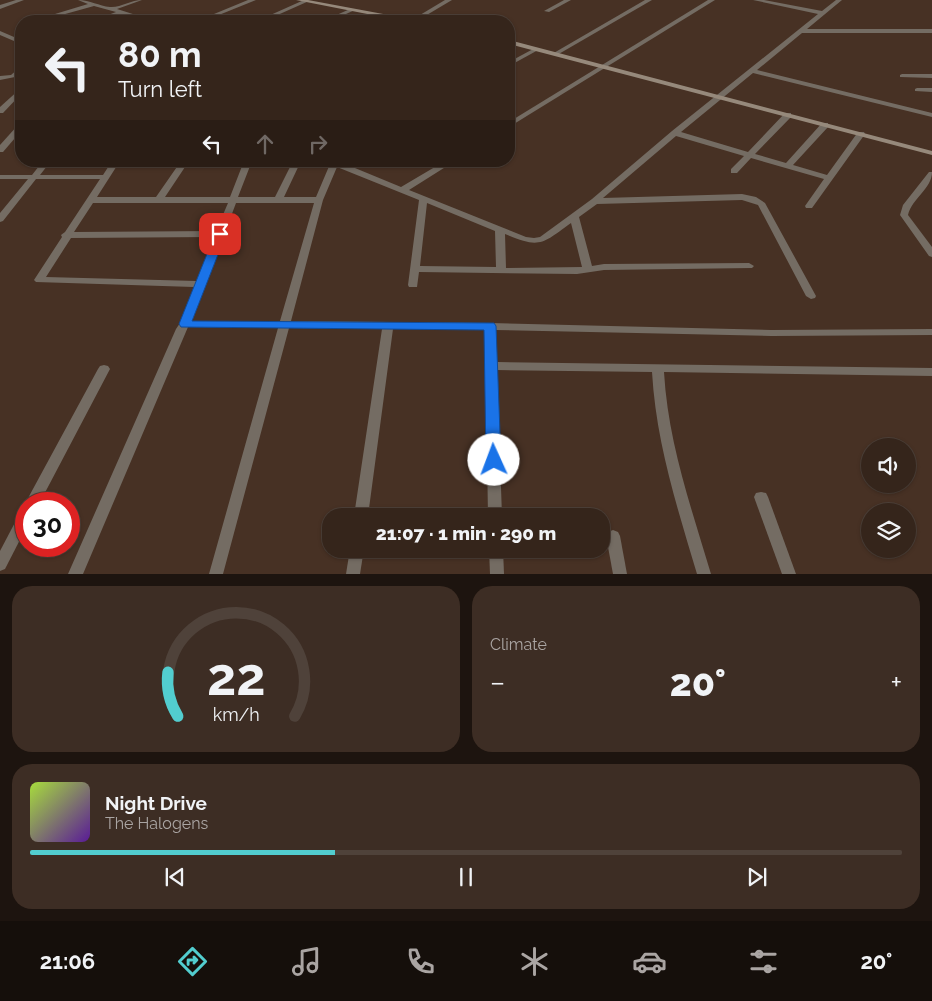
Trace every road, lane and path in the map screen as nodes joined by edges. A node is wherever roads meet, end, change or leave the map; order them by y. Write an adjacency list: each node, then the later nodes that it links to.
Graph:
1 (21, 0): 14 (street)
2 (81, 0): 13 (street)
3 (138, 0): 15 (street)
4 (252, 0): 23 (street)
5 (450, 0): 27 (street)
6 (568, 0): 17 (street)
7 (638, 0): 12 (street)
8 (712, 0): 36 (street)
9 (756, 0): 19 (street)
10 (839, 0): 19 (street)
11 (302, 1): 16 (street); 24 (street)
12 (648, 1): 34 (street)
13 (93, 4): 15 (street); 20 (street)
14 (0, 7)
15 (112, 9): 18 (street)
16 (352, 10): 25 (street); 26 (street)
17 (547, 11)
18 (121, 12): 21 (street); 22 (street)
19 (822, 13): 28 (street)
20 (58, 14)
21 (112, 15)
22 (131, 15)
23 (215, 15)
24 (273, 15)
25 (340, 15)
26 (379, 15)
27 (423, 15)
28 (801, 31): 29 (street); 37 (street)
29 (932, 31)
30 (0, 33): 31 (street)
31 (15, 39)
32 (515, 44): 33 (street)
33 (537, 49): 34 (street); 35 (street)
34 (555, 54): 36 (street)
35 (515, 61)
36 (605, 67): 45 (street); 49 (street)
37 (752, 70): 45 (street); 48 (street)
38 (15, 74): 41 (lane)
39 (902, 76): 40 (street)
40 (932, 76)
41 (0, 78)
42 (917, 90): 43 (street)
43 (932, 90)
44 (15, 96): 46 (street)
45 (719, 97): 47 (street); 51 (street)
46 (0, 110)
47 (788, 115): 50 (street); 56 (street)
48 (932, 115)
49 (515, 121)
50 (826, 125): 53 (street); 57 (street)
51 (675, 133): 56 (street); 79 (street)
52 (15, 134): 54 (street)
53 (861, 134): 55 (street); 71 (street)
54 (0, 150)
55 (932, 153)
56 (752, 154): 57 (street); 66 (street)
57 (788, 165): 71 (street)
58 (42, 167): 69 (street)
59 (112, 167): 70 (street)
60 (181, 167): 78 (street)
61 (246, 167): 74 (street)
62 (294, 167): 76 (street)
63 (330, 167): 77 (street)
64 (344, 167): 72 (street)
65 (441, 167): 72 (street)
66 (734, 171)
67 (932, 174): 86 (street)
68 (0, 177): 69 (street)
69 (34, 177): 70 (street); 82 (street)
70 (106, 177): 75 (street)
71 (830, 178): 80 (street)
72 (402, 190): 73 (street)
73 (423, 198): 83 (street); 88 (street)
74 (234, 199): 76 (street); 78 (street); 84 (street)
75 (90, 200): 78 (street); 85 (street)
76 (278, 200): 77 (street)
77 (319, 200): 95 (street)
78 (158, 201)
79 (595, 201): 81 (street); 93 (street)
80 (809, 206)
81 (574, 217): 83 (street); 90 (street)
82 (0, 219)
83 (500, 229): 89 (street)
84 (220, 234): 85 (street); 91 (street)
85 (66, 235): 91 (street)
86 (932, 254)
87 (749, 266): 90 (street)
88 (415, 269): 89 (street); 92 (street)
89 (501, 270): 90 (street)
90 (588, 270)
91 (200, 284): 94 (street)
92 (413, 285)
93 (812, 296)
94 (185, 324): 95 (street); 112 (street)
95 (284, 324): 96 (street); 113 (street)
96 (388, 326): 97 (street); 105 (street)
97 (490, 326): 98 (street); 99 (street)
98 (932, 332)
99 (491, 366): 101 (street); 106 (street)
100 (104, 369): 103 (street)
101 (658, 369): 102 (street); 117 (street)
102 (932, 372)
103 (38, 492)
104 (761, 497): 118 (street)
105 (362, 508)
106 (495, 508)
107 (15, 536): 111 (street)
108 (614, 536): 116 (street)
109 (356, 558): 114 (street)
110 (496, 558): 115 (street)
111 (0, 565)
112 (75, 574)
113 (216, 574)
114 (353, 574)
115 (497, 574)
116 (620, 574)
117 (704, 574)
118 (789, 574)

